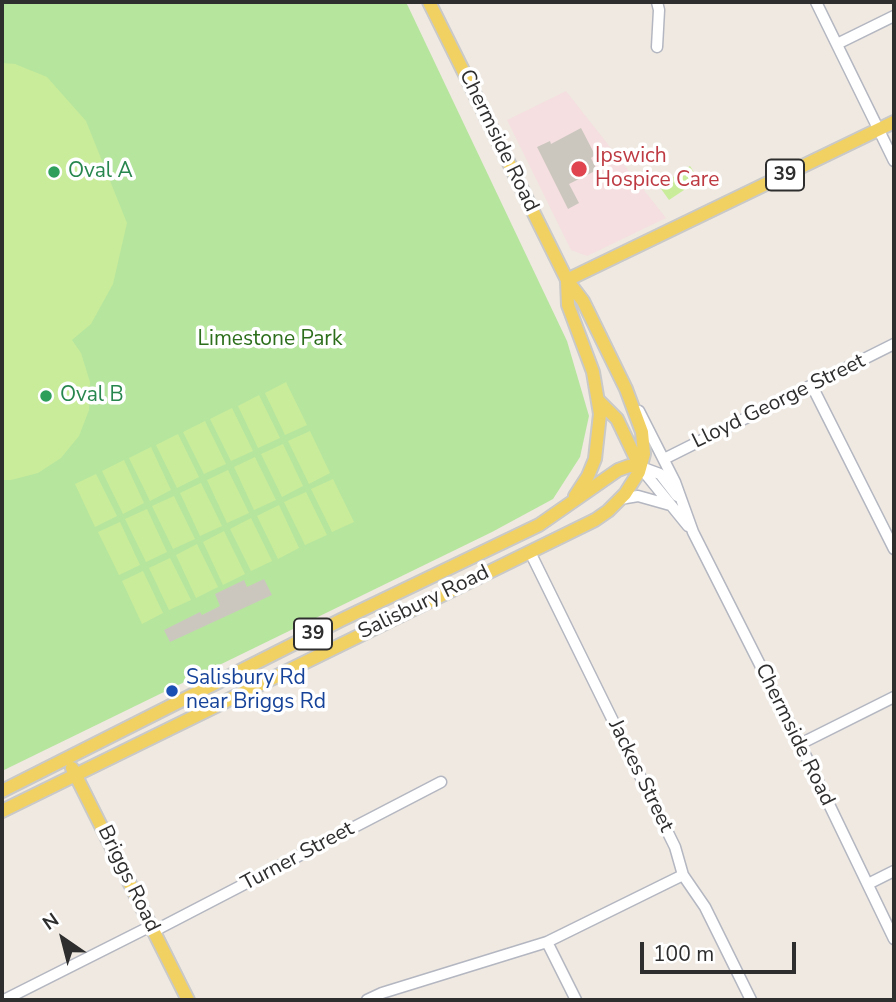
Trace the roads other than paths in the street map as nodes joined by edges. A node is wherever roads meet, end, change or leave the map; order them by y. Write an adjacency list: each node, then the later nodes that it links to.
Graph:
1 (429, 2): 10 (main road, Chermside Road)
2 (657, 2): 6 (street)
3 (816, 2): 5 (street)
4 (894, 16): 5 (street)
5 (836, 44): 8 (street)
6 (657, 47)
7 (894, 122): 8 (main road, 39)
8 (879, 130): 9 (street); 10 (main road, 39)
9 (894, 161)
10 (567, 280): 13 (main road, Chermside Road / 39); 14 (main road, Chermside Road / 39)
11 (894, 344): 12 (street, Lloyd George Street)
12 (812, 386): 15 (street, Lloyd George Street); 21 (street)
13 (626, 389): 15 (street, Chermside Road); 16 (main road, Salisbury Road / 39)
14 (598, 399): 16 (main road, Chermside Road); 19 (main road, Salisbury Road / 39)
15 (664, 459): 18 (street, Chermside Road)
16 (640, 467): 17 (main road, Salisbury Road / 39); 18 (street, Chermside Road); 19 (main road, Salisbury Road)
17 (620, 499): 18 (street); 22 (main road, Salisbury Road / 39)
18 (678, 507): 24 (street, Chermside Road)
19 (559, 513): 20 (main road, Salisbury Road / 39)
20 (522, 534): 22 (main road); 25 (main road, Salisbury Road / 39)
21 (894, 549)
22 (530, 552): 26 (main road, Salisbury Road / 39); 31 (street, Jackes Street)
23 (894, 697): 24 (street)
24 (800, 744): 32 (street, Chermside Road)
25 (67, 758): 26 (main road, Briggs Road); 28 (main road, Salisbury Road / 39)
26 (76, 775): 29 (main road, Salisbury Road / 39); 33 (main road, Briggs Road)
27 (441, 782): 33 (street, Turner Street)
28 (2, 791)
29 (2, 811)
30 (894, 871): 32 (street)
31 (683, 875): 35 (street); 40 (street, Jackes Street)
32 (868, 884): 34 (street, Chermside Road)
33 (153, 928): 36 (street, Turner Street); 37 (main road, Briggs Road)
34 (894, 939)
35 (547, 942): 38 (street); 39 (street)
36 (4, 1000)
37 (188, 1000)
38 (367, 1000)
39 (576, 1000)
40 (751, 1000)

